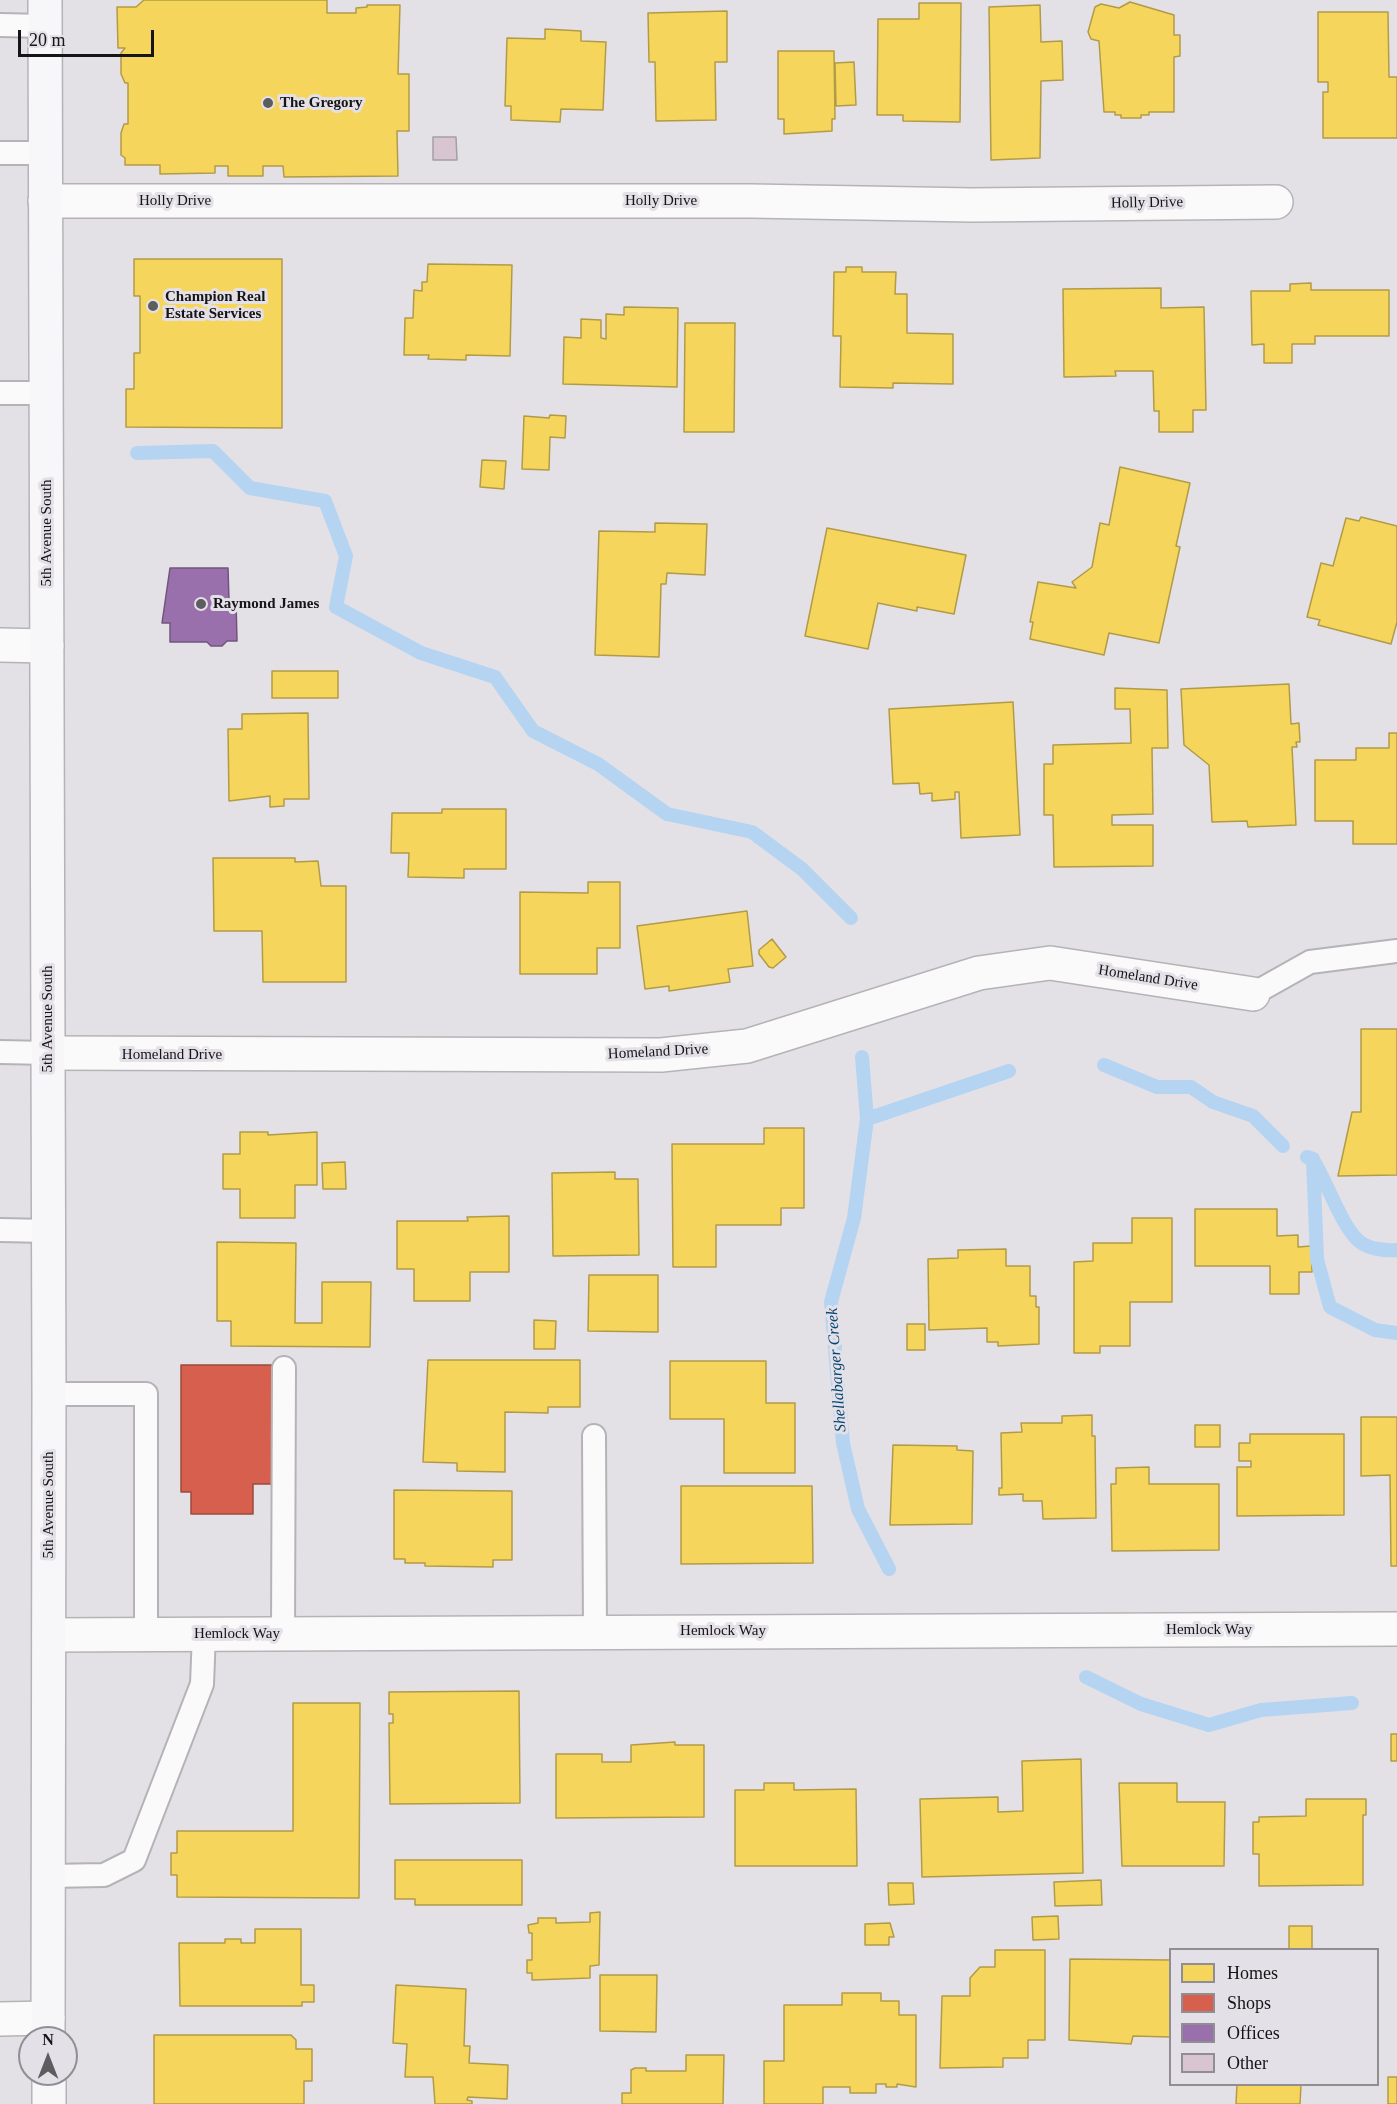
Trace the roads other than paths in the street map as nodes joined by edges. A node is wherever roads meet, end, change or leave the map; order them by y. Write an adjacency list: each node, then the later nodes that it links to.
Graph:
1 (45, 13): 2 (lane); 4 (main road, 5th Avenue South)
2 (0, 25)
3 (0, 153): 4 (lane)
4 (46, 153): 5 (main road, 5th Avenue South)
5 (45, 201): 6 (street, Holly Drive); 8 (main road, 5th Avenue South)
6 (1276, 201)
7 (0, 393): 8 (lane)
8 (46, 393): 10 (main road, 5th Avenue South)
9 (0, 645): 10 (street)
10 (47, 646): 14 (main road, 5th Avenue South)
11 (1397, 951): 12 (lane)
12 (1253, 994): 14 (street, Homeland Drive)
13 (0, 1052): 14 (lane)
14 (48, 1053): 16 (main road, 5th Avenue South)
15 (0, 1230): 16 (lane)
16 (48, 1230): 18 (main road, 5th Avenue South)
17 (284, 1368): 24 (lane)
18 (50, 1394): 22 (lane); 25 (main road, 5th Avenue South)
19 (594, 1436): 21 (lane)
20 (1397, 1629): 21 (street, Hemlock Way)
21 (595, 1632): 24 (street, Hemlock Way)
22 (146, 1633): 23 (street, Hemlock Way); 25 (street, Hemlock Way)
23 (204, 1634): 24 (street, Hemlock Way); 26 (lane)
24 (283, 1634)
25 (49, 1635): 26 (main road, 5th Avenue South)
26 (49, 1876): 29 (main road, 5th Avenue South)
27 (0, 2019): 28 (street)
28 (37, 2026)
29 (48, 2026)
30 (49, 2086): 31 (main road)
31 (49, 2104)

